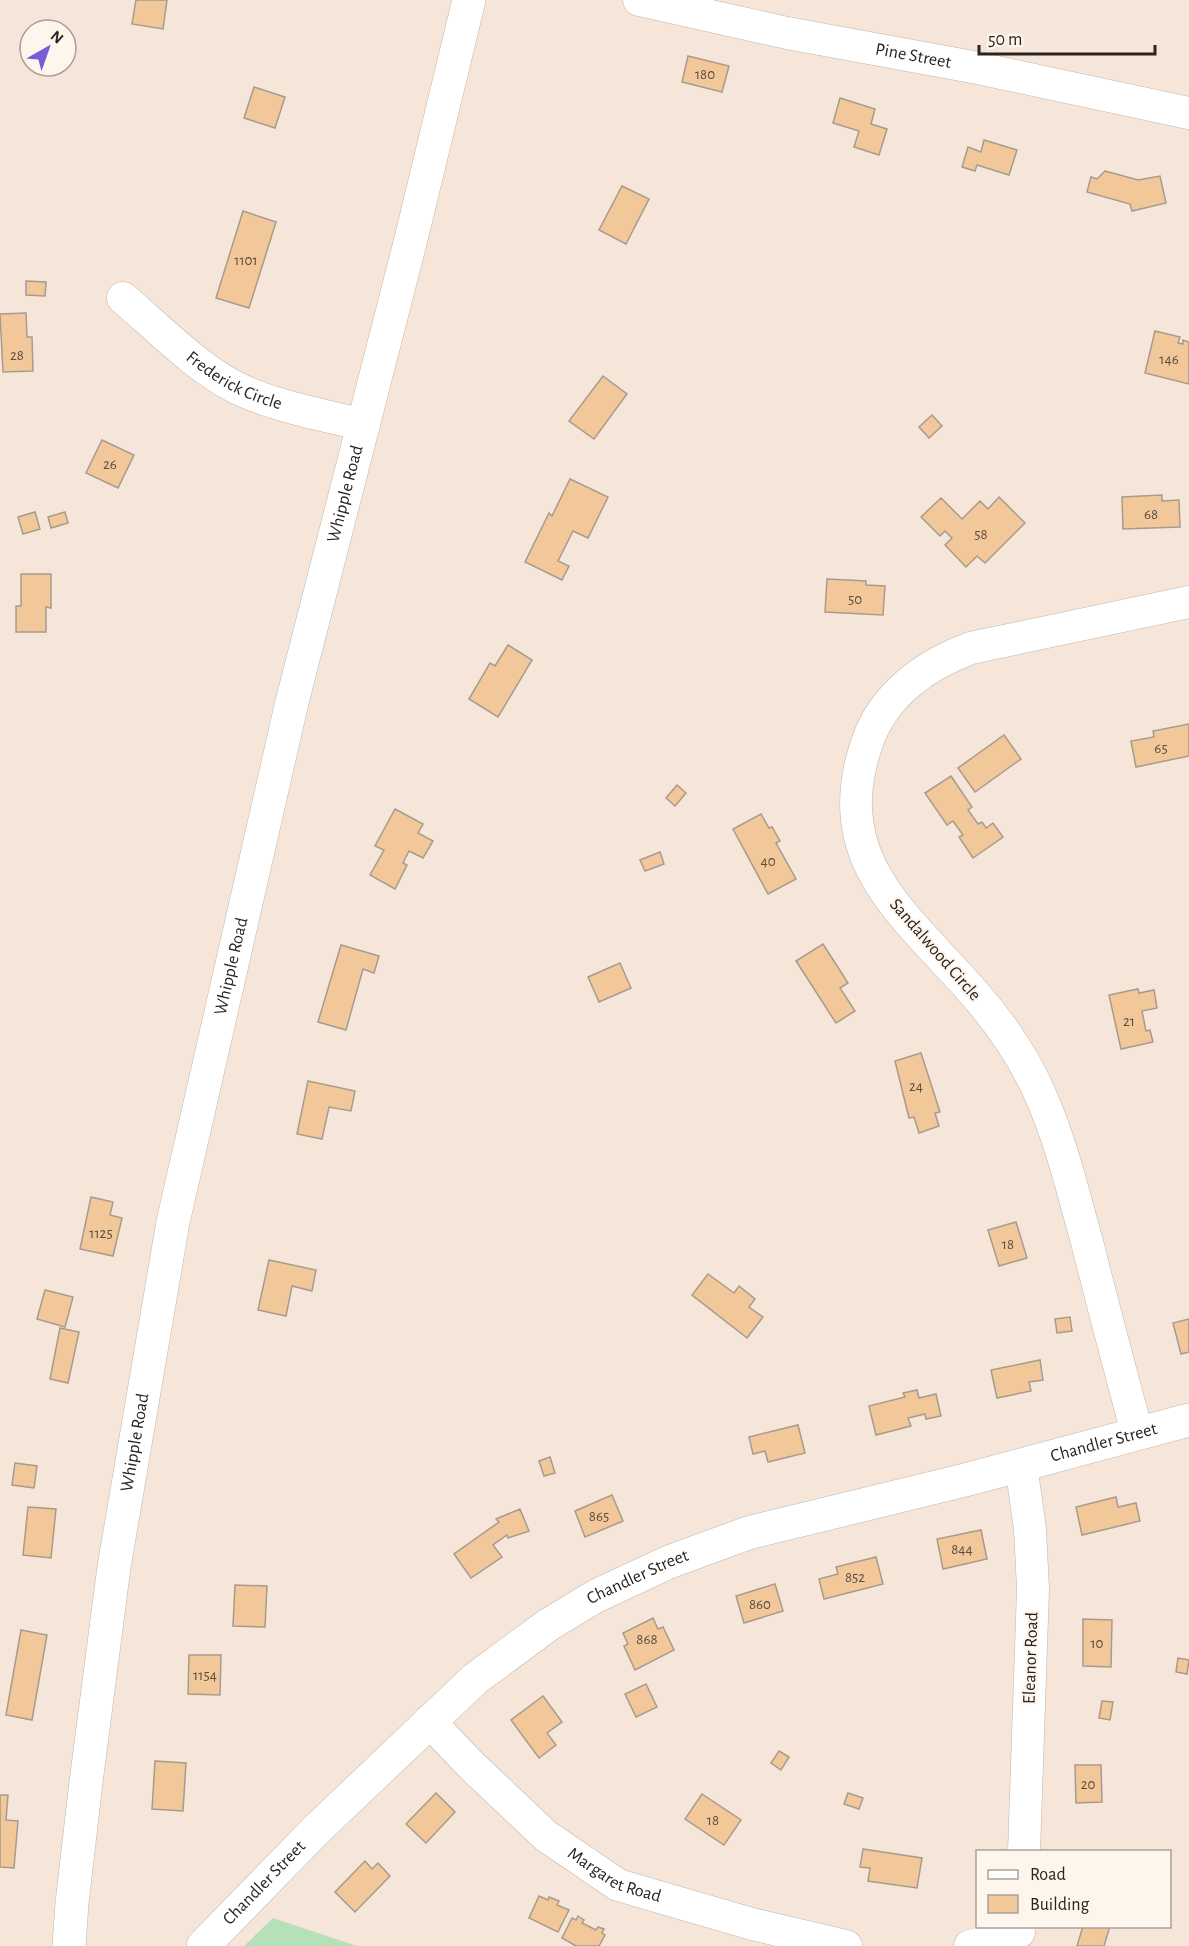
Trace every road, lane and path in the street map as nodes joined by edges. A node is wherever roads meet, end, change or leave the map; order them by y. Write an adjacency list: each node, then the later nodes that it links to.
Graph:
1 (469, 0): 5 (main road, Whipple Road)
2 (639, 0): 3 (street, Pine Street)
3 (1189, 113)
4 (123, 298): 5 (street, Frederick Circle)
5 (364, 425): 13 (main road, Whipple Road)
6 (1189, 602): 8 (street, Sandalwood Circle)
7 (1189, 1420): 8 (main road, Chandler Street)
8 (1137, 1433): 9 (main road, Chandler Street)
9 (1021, 1465): 10 (main road, Chandler Street); 11 (street, Eleanor Road)
10 (429, 1721): 14 (main road, Chandler Street); 15 (street, Margaret Road)
11 (1024, 1850)
12 (1018, 1935): 16 (street)
13 (69, 1946)
14 (203, 1946)
15 (846, 1946)
16 (970, 1946)

